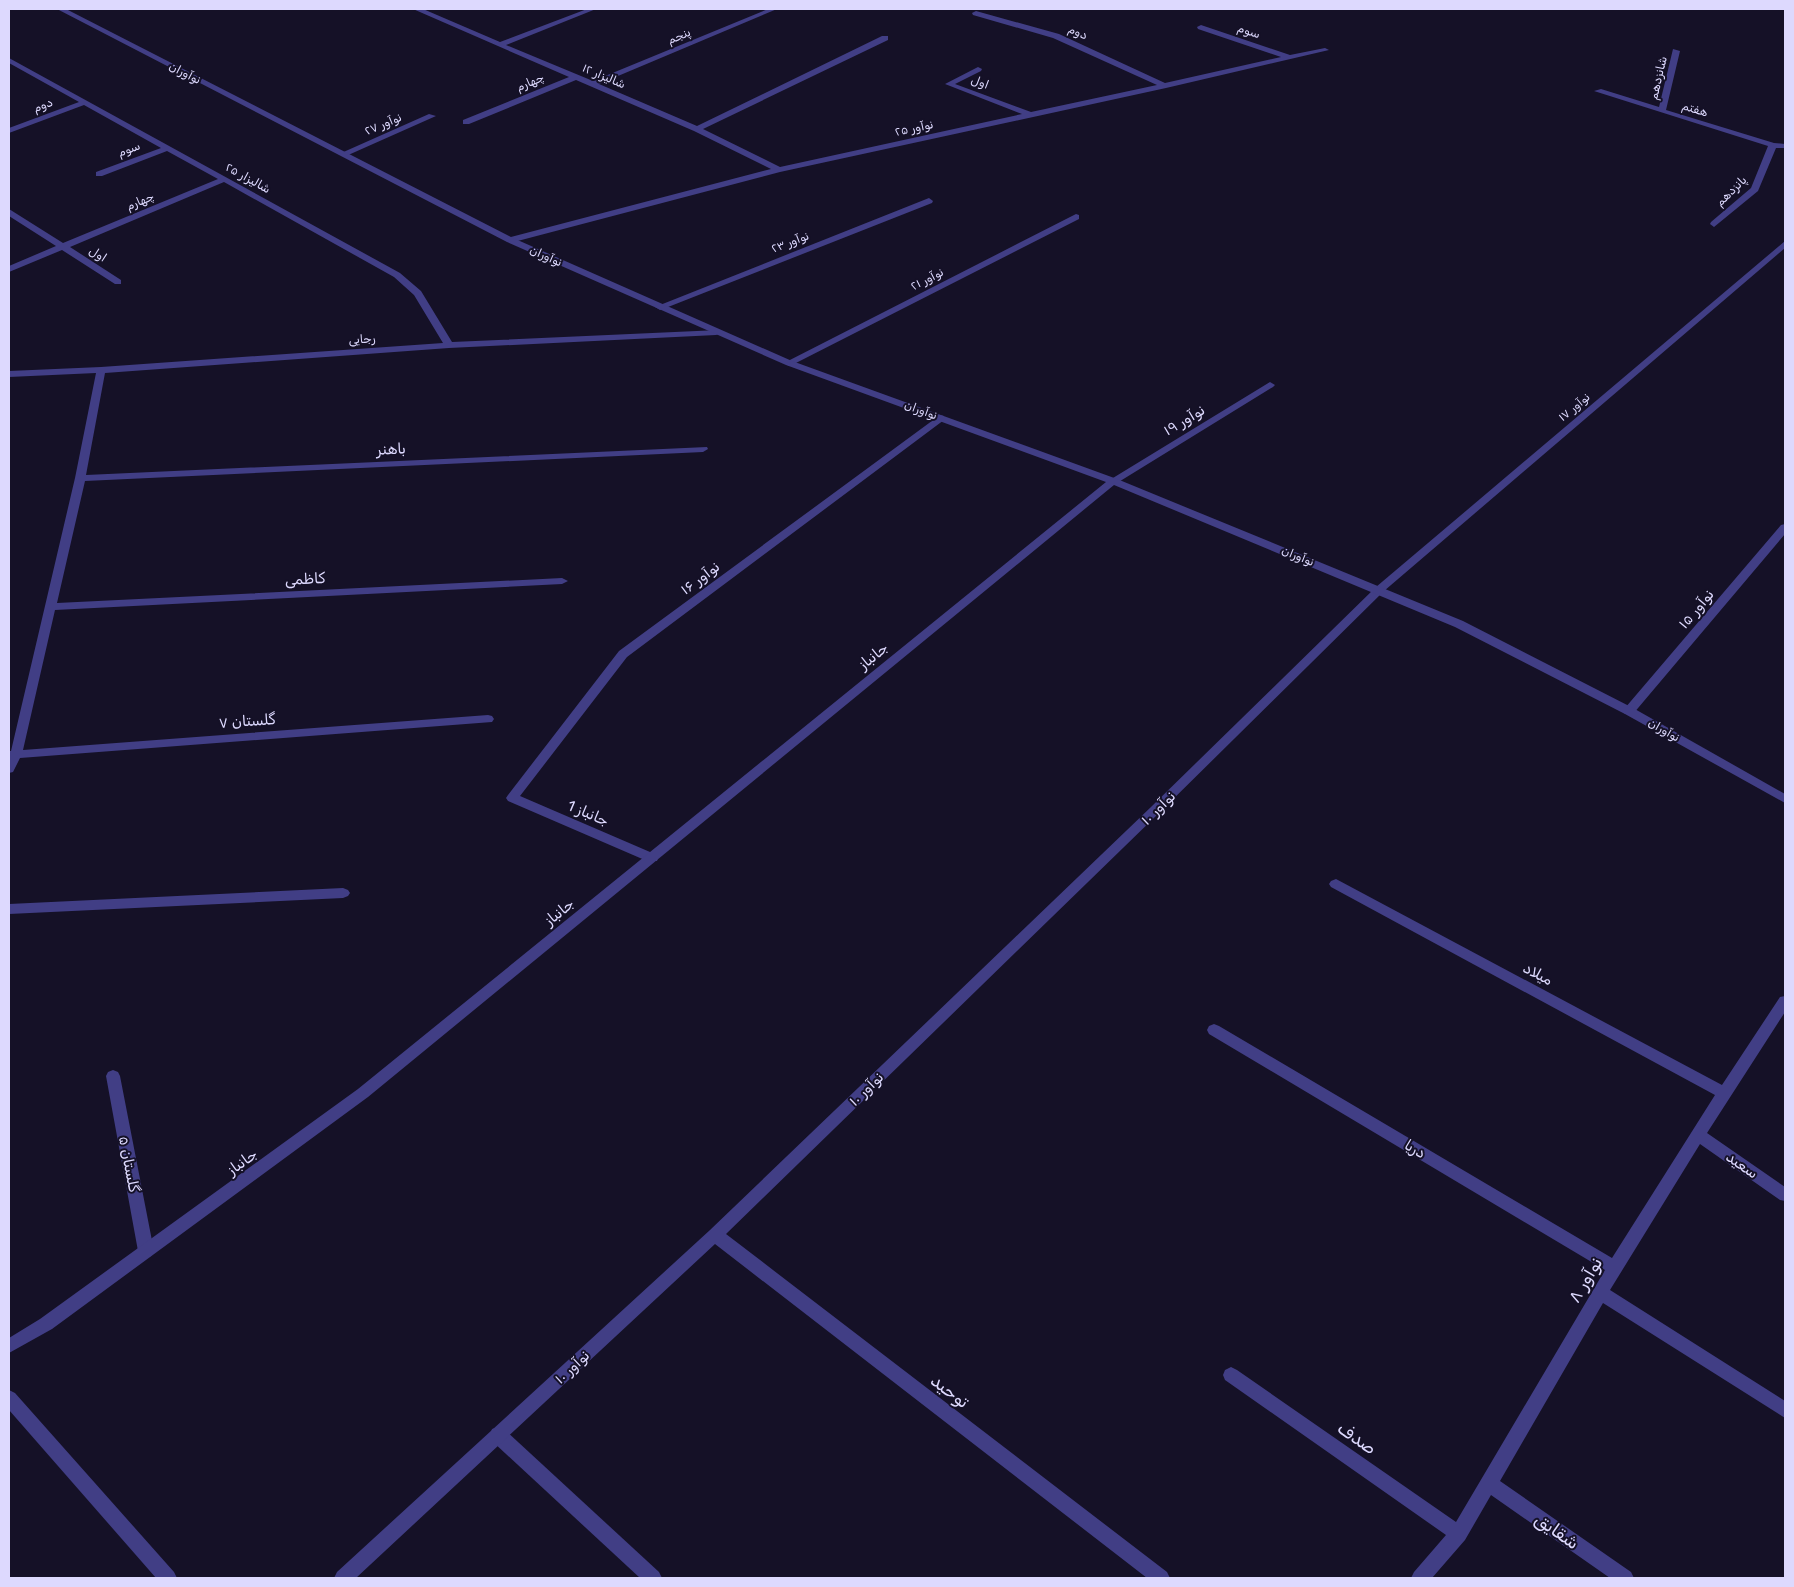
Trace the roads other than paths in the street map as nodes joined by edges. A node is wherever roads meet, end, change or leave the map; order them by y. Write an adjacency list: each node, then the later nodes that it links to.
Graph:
1 (61, 9): 28 (street, نوآوران)
2 (417, 9): 8 (street, شالیزار ۱۲)
3 (593, 9): 8 (street)
4 (774, 9): 15 (street, پنجم)
5 (976, 13): 16 (street, دوم)
6 (1201, 28): 11 (street, سوم)
7 (885, 38): 23 (street)
8 (500, 44): 14 (street, شالیزار ۱۲)
9 (1325, 50): 11 (street, نوآور ۲۵)
10 (1676, 51): 19 (street, شانزدهم)
11 (1290, 58): 16 (street, نوآور ۲۵)
12 (9, 60): 18 (street, شالیزار ۲۵)
13 (978, 69): 20 (street, اول)
14 (576, 77): 15 (street, شالیزار ۱۲); 22 (street, چهارم)
15 (593, 84): 23 (street, شالیزار ۱۲)
16 (1166, 86): 20 (street, نوآور ۲۵)
17 (1598, 91): 19 (street, هفتم)
18 (85, 102): 24 (street, دوم); 27 (street, شالیزار ۲۵)
19 (1662, 111): 25 (street, هفتم)
20 (1031, 115): 29 (street, نوآور ۲۵)
21 (432, 116): 28 (street, نوآور ۲۷)
22 (466, 122)
23 (697, 129): 29 (street, شالیزار ۱۲)
24 (9, 131)
25 (1773, 145): 26 (street, هفتم); 35 (street, پانزدهم)
26 (1785, 146)
27 (168, 148): 30 (street, سوم); 31 (street, شالیزار ۲۵)
28 (343, 154): 36 (street, نوآوران)
29 (779, 170): 36 (street, نوآور ۲۵)
30 (99, 174)
31 (225, 179): 38 (street, چهارم); 43 (street, شالیزار ۲۵)
32 (929, 201): 41 (street, نوآور ۲۳)
33 (9, 212): 38 (street)
34 (1076, 217): 44 (street, نوآور ۲۱)
35 (1714, 224)
36 (510, 240): 41 (street, نوآوران)
37 (1785, 244): 54 (street, نوآور ۱۷)
38 (64, 246): 39 (street); 40 (street, اول)
39 (9, 269)
40 (118, 282)
41 (660, 307): 42 (street, نوآوران)
42 (716, 332): 43 (street, رجایی); 44 (street, نوآوران)
43 (449, 345): 45 (street, رجایی)
44 (789, 363): 48 (street, نوآوران)
45 (101, 370): 46 (street, رجایی); 50 (street)
46 (9, 374)
47 (1270, 385): 51 (street, نوآور ۱۹)
48 (940, 418): 51 (street, نوآوران); 60 (street, نوآور ۱۶)
49 (703, 449): 50 (street, باهنر)
50 (80, 478): 55 (street)
51 (1113, 481): 54 (street, نوآوران); 62 (street, جانباز)
52 (1785, 527): 56 (street, نوآور ۱۵)
53 (562, 581): 55 (street, کاظمی)
54 (1380, 589): 56 (street, نوآوران); 72 (street, نوآور ۱۰)
55 (50, 607): 58 (street)
56 (1629, 711): 61 (street, نوآوران)
57 (488, 719): 58 (street, گلستان ۷)
58 (12, 755): 59 (street)
59 (9, 769)
60 (512, 798): 62 (street, جانباز 1)
61 (1785, 799)
62 (652, 858): 73 (street, جانباز)
63 (1336, 884): 69 (street, میلاد)
64 (343, 893): 65 (street)
65 (9, 909)
66 (1785, 1001): 69 (street, نوآور ۸)
67 (1214, 1030): 74 (street, دریا)
68 (113, 1076): 73 (street, گلستان ۵)
69 (1724, 1093): 70 (street, نوآور ۸)
70 (1699, 1135): 71 (street, سعید); 74 (street, نوآور ۸)
71 (1785, 1195)
72 (715, 1235): 80 (street, نوآور ۱۰); 86 (street, توحید)
73 (146, 1251): 76 (street, جانباز)
74 (1615, 1268): 75 (street, نوآور ۸)
75 (1601, 1293): 79 (street); 81 (street, نوآور ۸)
76 (9, 1346)
77 (1231, 1375): 82 (street, صدف)
78 (9, 1398): 83 (street)
79 (1785, 1410)
80 (498, 1435): 84 (street, نوآور ۱۰); 85 (street)
81 (1490, 1484): 82 (street, نوآور ۸); 88 (street, شقایق)
82 (1459, 1534): 87 (street, نوآور ۸)
83 (168, 1578)
84 (343, 1578)
85 (653, 1578)
86 (1161, 1578)
87 (1420, 1578)
88 (1625, 1578)

